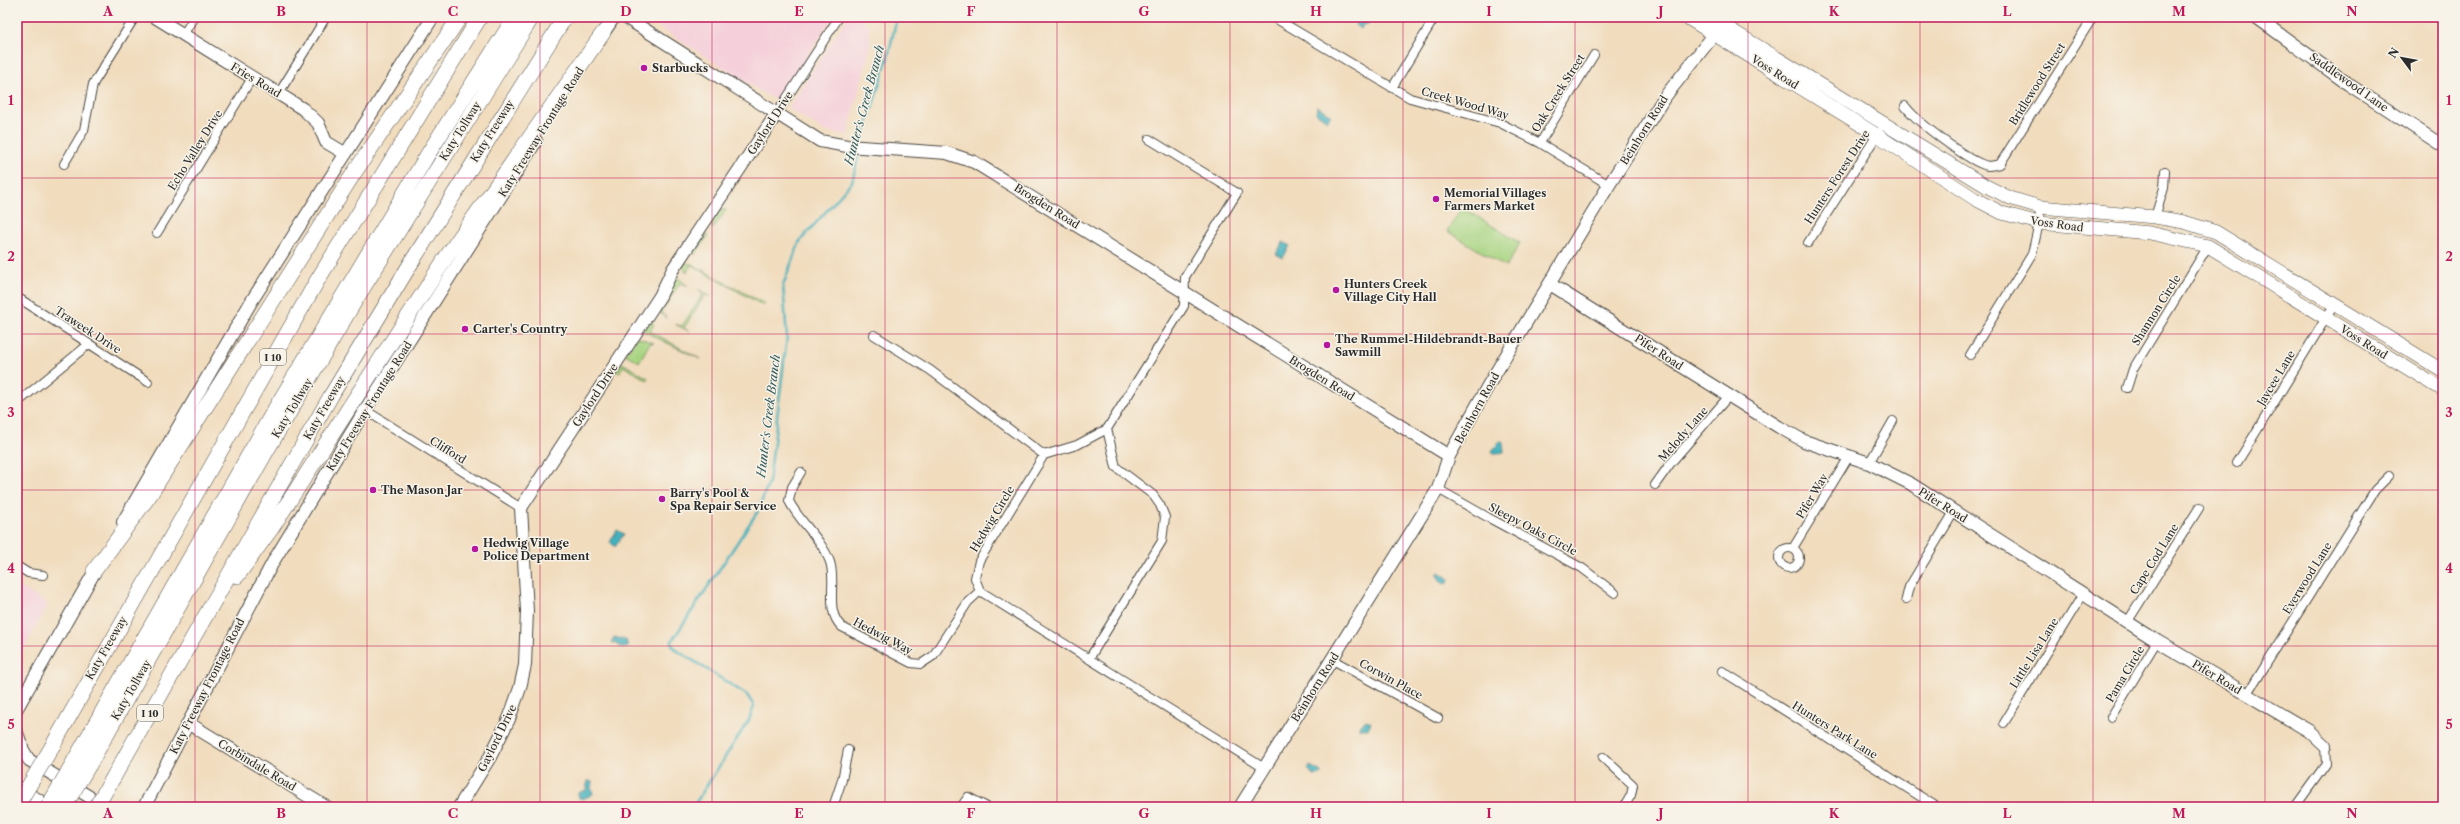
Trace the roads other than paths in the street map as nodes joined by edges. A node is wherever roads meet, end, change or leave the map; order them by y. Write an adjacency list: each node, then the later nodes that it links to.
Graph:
1 (135, 17): 35 (street)
2 (155, 17): 22 (street, Fries Road)
3 (194, 17): 22 (street)
4 (326, 17): 26 (street)
5 (433, 17): 34 (street)
6 (460, 17): 79 (highway)
7 (480, 17): 106 (highway, Katy Freeway / I 10, bridge)
8 (516, 17): 101 (highway, Katy Tollway)
9 (532, 17): 101 (highway, Katy Tollway)
10 (565, 17): 87 (highway, Katy Freeway / I 10)
11 (614, 17): 21 (street, Katy Freeway Frontage Road)
12 (625, 17): 28 (street, Brogden Road)
13 (839, 17): 28 (street, Gaylord Drive)
14 (1275, 17): 25 (street, Creek Wood Way)
15 (1435, 17): 25 (street)
16 (1686, 17): 20 (main road, Voss Road)
17 (1710, 17): 20 (main road, Voss Road)
18 (2093, 17): 27 (street, Bridlewood Street)
19 (2256, 17): 33 (street, Saddlewood Lane)
20 (1721, 25): 29 (main road, Voss Road); 30 (main road, Voss Road); 37 (street, Beinhorn Road)
21 (603, 33): 62 (street, Katy Freeway Frontage Road); 87 (highway)
22 (183, 35): 24 (street, Fries Road)
23 (1594, 56): 32 (street, Oak Creek Street)
24 (252, 78): 26 (street, Fries Road); 41 (street, Echo Valley Drive)
25 (1392, 88): 32 (street, Creek Wood Way)
26 (279, 93): 34 (street, Fries Road)
27 (1905, 106)
28 (776, 113): 47 (street, Brogden Road); 74 (street, Gaylord Drive)
29 (1885, 123): 30 (street, Hunters Forest Drive); 38 (main road, Voss Road)
30 (1877, 135): 40 (main road, Voss Road); 42 (street, Hunters Forest Drive)
31 (1149, 139): 47 (street)
32 (1540, 143): 37 (street, Creek Wood Way)
33 (2443, 146)
34 (346, 154): 79 (street)
35 (64, 164)
36 (2164, 171): 39 (street)
37 (1609, 185): 46 (street, Beinhorn Road)
38 (2040, 207): 39 (main road, Voss Road); 40 (street)
39 (2155, 217): 43 (main road, Voss Road)
40 (2039, 223): 44 (main road, Voss Road); 53 (street)
41 (157, 233)
42 (1808, 243)
43 (2238, 244): 45 (main road); 49 (main road, Voss Road)
44 (2208, 246): 45 (main road, Voss Road); 58 (street, Shannon Circle)
45 (2230, 258): 50 (main road, Voss Road)
46 (1550, 284): 60 (street, Pifer Road); 67 (street, Beinhorn Road)
47 (1185, 293): 64 (street); 67 (street, Brogden Road)
48 (17, 297): 52 (street, Traweek Drive)
49 (2334, 304): 50 (street, Jaycee Lane); 54 (main road, Voss Road)
50 (2326, 318): 55 (main road, Voss Road); 69 (street, Jaycee Lane)
51 (874, 335): 65 (street)
52 (89, 344): 57 (street, Traweek Drive); 61 (street)
53 (1970, 355)
54 (2419, 356): 55 (main road); 56 (main road, Voss Road)
55 (2410, 370): 59 (main road, Voss Road)
56 (2443, 371)
57 (148, 382)
58 (2127, 388)
59 (2443, 390)
60 (1728, 397): 66 (street, Pifer Road); 72 (street, Melody Lane)
61 (17, 402)
62 (365, 410): 74 (street, Clifford); 95 (street, Katy Freeway Frontage Road)
63 (1893, 421): 68 (street)
64 (1107, 429): 65 (street); 88 (street)
65 (1044, 455): 81 (street, Hedwig Circle)
66 (1850, 455): 68 (street, Pifer Road); 77 (street, Pifer Way)
67 (1449, 456): 73 (street, Beinhorn Road)
68 (1870, 463): 76 (street, Pifer Road)
69 (2237, 463)
70 (801, 472): 81 (street, Hedwig Way)
71 (2389, 476): 91 (street, Everwood Lane)
72 (1655, 485)
73 (1438, 488): 82 (street, Sleepy Oaks Circle); 89 (street, Beinhorn Road)
74 (520, 508): 112 (street, Gaylord Drive)
75 (2199, 508): 85 (street, Cape Cod Lane)
76 (1954, 512): 83 (street, Pifer Road); 84 (street)
77 (1794, 548)
78 (17, 566): 80 (street)
79 (94, 571): 92 (street)
80 (44, 575)
81 (980, 591): 88 (street)
82 (1615, 593)
83 (2083, 594): 85 (street, Pifer Road); 96 (street, Little Lisa Lane)
84 (1906, 599)
85 (2128, 621): 86 (street, Pifer Road)
86 (2158, 641): 91 (street, Pifer Road); 93 (street, Pama Circle)
87 (187, 648): 109 (highway, Katy Freeway / I 10, bridge)
88 (1089, 659): 102 (street)
89 (1333, 660): 94 (street, Corwin Place); 102 (street, Beinhorn Road)
90 (1722, 672): 118 (street, Hunters Park Lane)
91 (2247, 695): 98 (street, Pifer Road)
92 (17, 708)
93 (2112, 717)
94 (1438, 718)
95 (188, 723): 105 (street, Katy Freeway Frontage Road); 111 (street, Corbindale Road)
96 (2004, 723)
97 (17, 733): 110 (street)
98 (2325, 746): 119 (street)
99 (848, 750): 113 (street)
100 (1603, 757): 117 (street)
101 (82, 762): 107 (highway, Katy Tollway, bridge); 108 (highway, Katy Tollway, bridge)
102 (1264, 768): 104 (street, Beinhorn Road)
103 (17, 787): 107 (street)
104 (1242, 804): 116 (street)
105 (144, 805)
106 (17, 806)
107 (49, 807)
108 (64, 807)
109 (96, 807)
110 (106, 807)
111 (326, 807)
112 (459, 807)
113 (833, 807)
114 (961, 807): 115 (street)
115 (987, 807)
116 (1255, 807)
117 (1624, 807)
118 (1937, 807)
119 (2295, 807)

